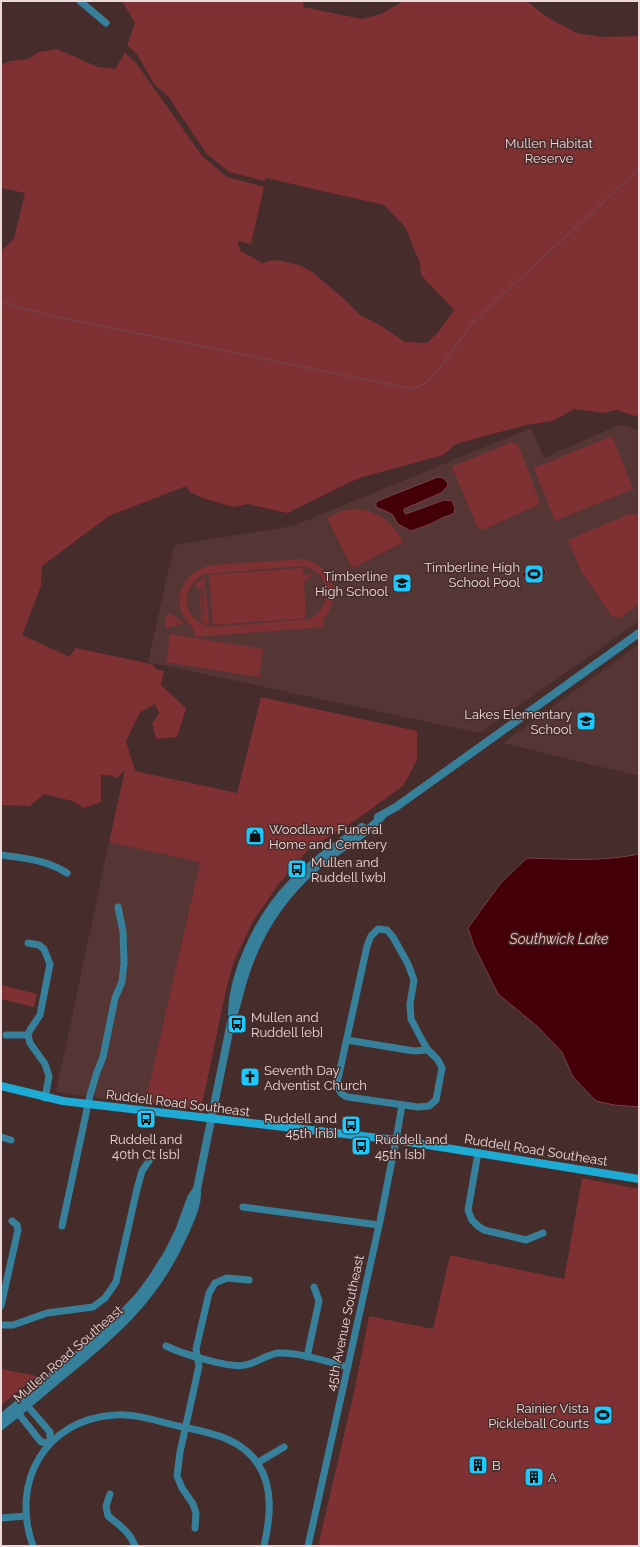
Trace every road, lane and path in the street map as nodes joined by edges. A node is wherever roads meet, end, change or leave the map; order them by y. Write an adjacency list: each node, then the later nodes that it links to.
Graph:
1 (80, 1): 2 (street)
2 (106, 23)
3 (639, 633): 16 (street, Mullen Road Southeast)
4 (1, 855): 5 (street)
5 (67, 873)
6 (118, 907): 14 (street)
7 (28, 943): 9 (street)
8 (6, 1035): 9 (street)
9 (28, 1036): 13 (street)
10 (347, 1040): 11 (street); 11 (street); 15 (street)
11 (428, 1050): 15 (street)
12 (1, 1086): 13 (main road, Ruddell Road Southeast)
13 (45, 1098): 14 (main road, Ruddell Road Southeast)
14 (88, 1104): 16 (main road, Ruddell Road Southeast); 26 (street)
15 (402, 1105): 19 (street, 45th Avenue Southeast)
16 (212, 1119): 19 (main road, Ruddell Road Southeast); 36 (street, Mullen Road Southeast)
17 (1, 1137): 18 (street)
18 (11, 1140)
19 (396, 1140): 20 (main road, Ruddell Road Southeast); 25 (street, 45th Avenue Southeast)
20 (478, 1153): 22 (main road, Ruddell Road Southeast); 27 (street)
21 (149, 1161): 31 (street)
22 (639, 1179)
23 (243, 1207): 25 (street)
24 (12, 1221): 30 (street)
25 (379, 1225): 35 (street, 45th Avenue Southeast)
26 (62, 1226)
27 (543, 1233)
28 (249, 1280): 34 (street)
29 (314, 1287): 33 (street)
30 (1, 1306)
31 (1, 1325)
32 (166, 1346): 34 (street)
33 (307, 1357): 34 (street); 35 (street)
34 (197, 1358): 40 (street)
35 (348, 1367): 51 (street, 45th Avenue Southeast)
36 (25, 1403): 37 (street, Mullen Road Southeast); 41 (street)
37 (16, 1411): 38 (street, Mullen Road Southeast); 39 (street, Mullen Road Southeast); 41 (street)
38 (1, 1418)
39 (1, 1426)
40 (185, 1428): 41 (street); 43 (street); 47 (street)
41 (50, 1443): 45 (street)
42 (284, 1447): 43 (street)
43 (258, 1463): 48 (street)
44 (110, 1494): 50 (street)
45 (26, 1516): 46 (street); 49 (street)
46 (1, 1518)
47 (195, 1528)
48 (266, 1545)
49 (34, 1546)
50 (135, 1546)
51 (308, 1546)

